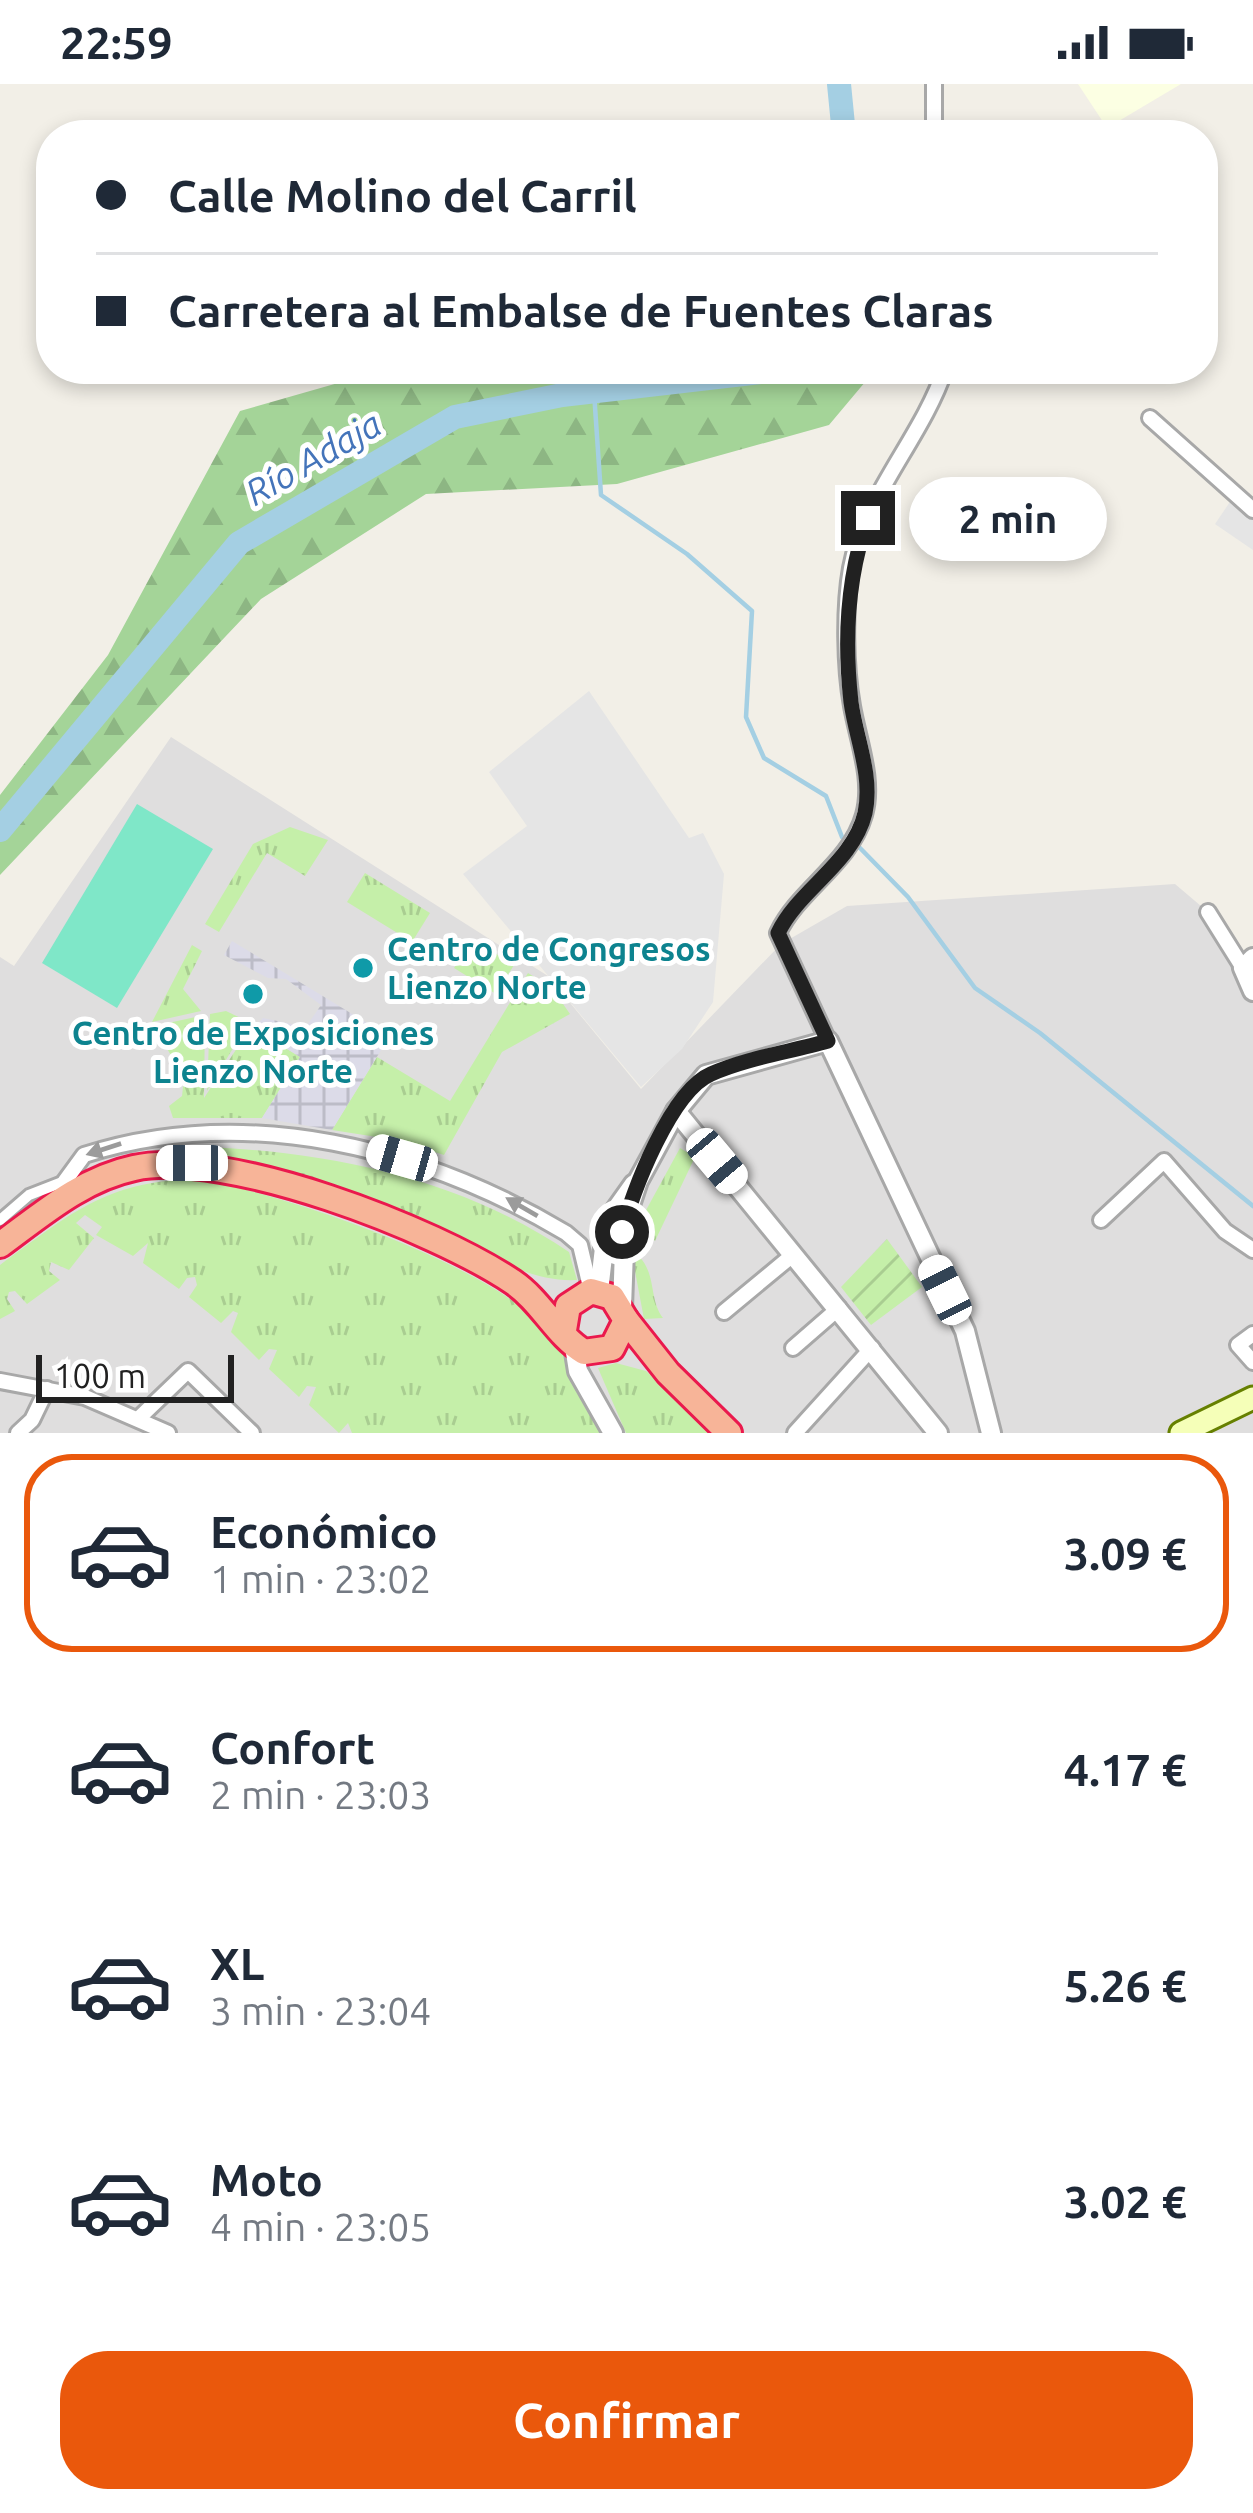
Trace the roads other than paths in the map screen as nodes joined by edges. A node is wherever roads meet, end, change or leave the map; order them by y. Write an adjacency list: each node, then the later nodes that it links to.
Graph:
1 (934, 84): 2 (street)
2 (934, 120)
3 (937, 384): 9 (street)
4 (1150, 418): 5 (street)
5 (1253, 510)
6 (1208, 912): 7 (street)
7 (1248, 963): 8 (street)
8 (1253, 991)
9 (828, 1041): 10 (street); 42 (street)
10 (676, 1111): 11 (street); 19 (street)
11 (638, 1181): 15 (street); 24 (street)
12 (63, 1191): 13 (street); 16 (street, one-way to 12); 17 (highway); 20 (highway)
13 (0, 1220)
14 (1101, 1220): 18 (street)
15 (607, 1222): 16 (street); 21 (street)
16 (566, 1233): 21 (street)
17 (0, 1245)
18 (1253, 1250)
19 (794, 1254): 22 (street); 23 (street)
20 (512, 1281): 21 (highway); 26 (highway)
21 (589, 1293): 24 (highway); 26 (highway)
22 (839, 1308): 27 (street); 28 (street)
23 (724, 1312)
24 (624, 1314): 26 (highway); 30 (highway)
25 (1253, 1334): 29 (street)
26 (586, 1345): 30 (highway); 38 (street)
27 (793, 1348)
28 (872, 1348): 40 (street); 41 (street)
29 (1253, 1362)
30 (668, 1373): 39 (highway)
31 (0, 1381): 32 (street)
32 (46, 1389): 34 (street); 35 (street)
33 (1253, 1398): 43 (main road)
34 (139, 1418): 36 (street); 37 (street)
35 (18, 1433)
36 (168, 1433)
37 (252, 1433)
38 (614, 1433)
39 (729, 1433)
40 (795, 1433)
41 (938, 1433)
42 (991, 1433)
43 (1181, 1433)

